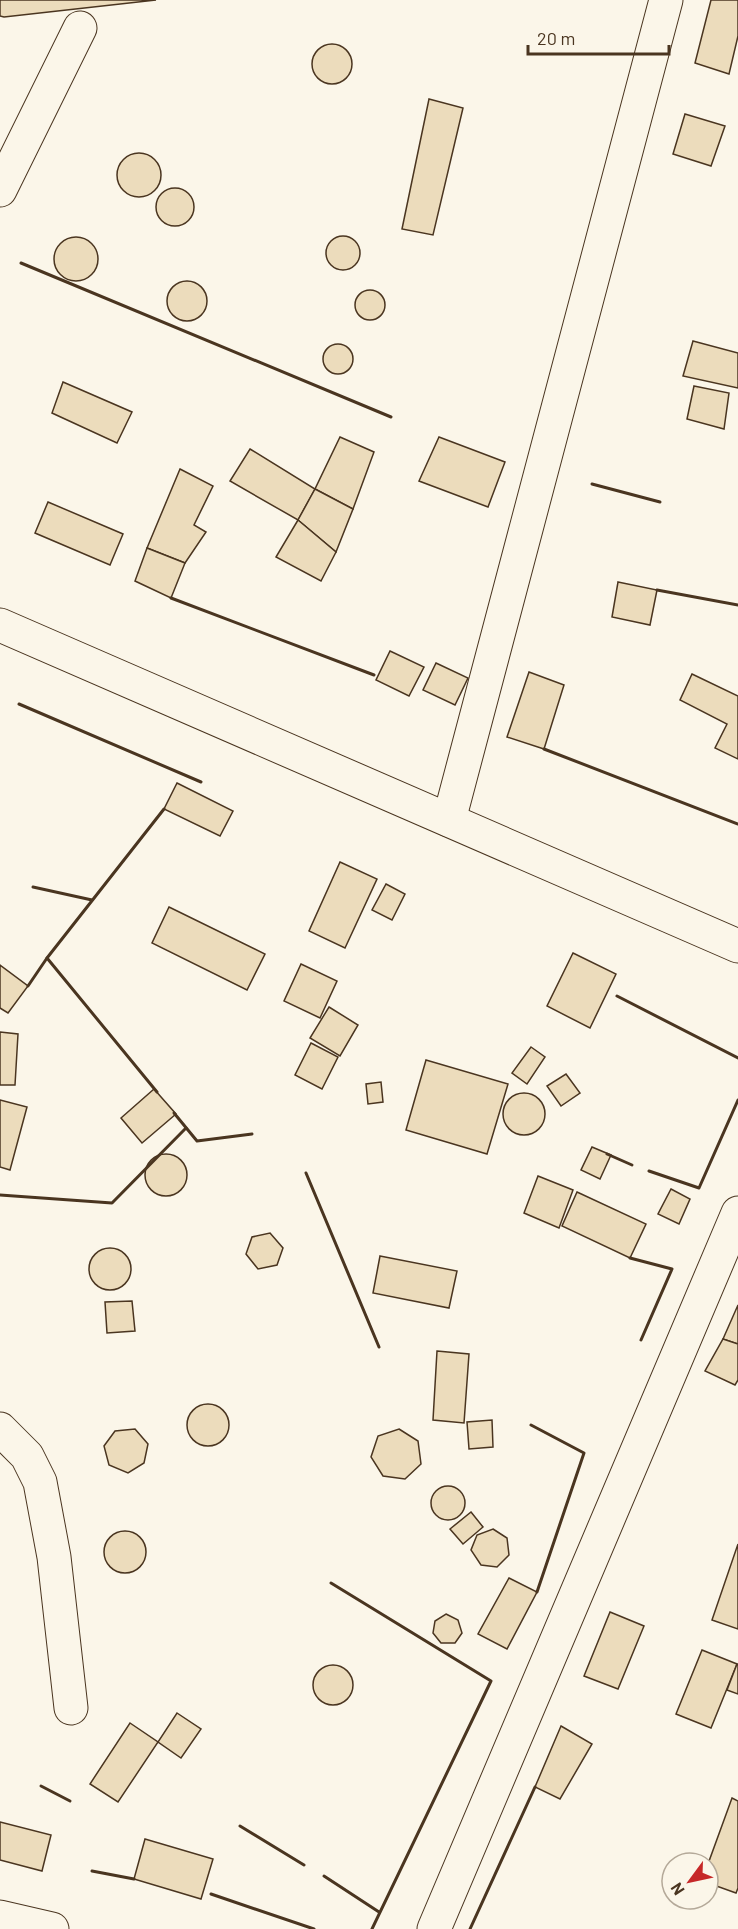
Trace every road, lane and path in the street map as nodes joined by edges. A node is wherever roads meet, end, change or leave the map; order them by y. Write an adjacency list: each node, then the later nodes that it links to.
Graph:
1 (666, 0): 5 (street)
2 (80, 28): 3 (street)
3 (0, 190)
4 (0, 624): 5 (street)
5 (449, 820): 6 (street)
6 (738, 946)
7 (738, 1213): 12 (street)
8 (0, 1430): 9 (street)
9 (71, 1708)
10 (0, 1917): 11 (street)
11 (52, 1929)
12 (434, 1929)

